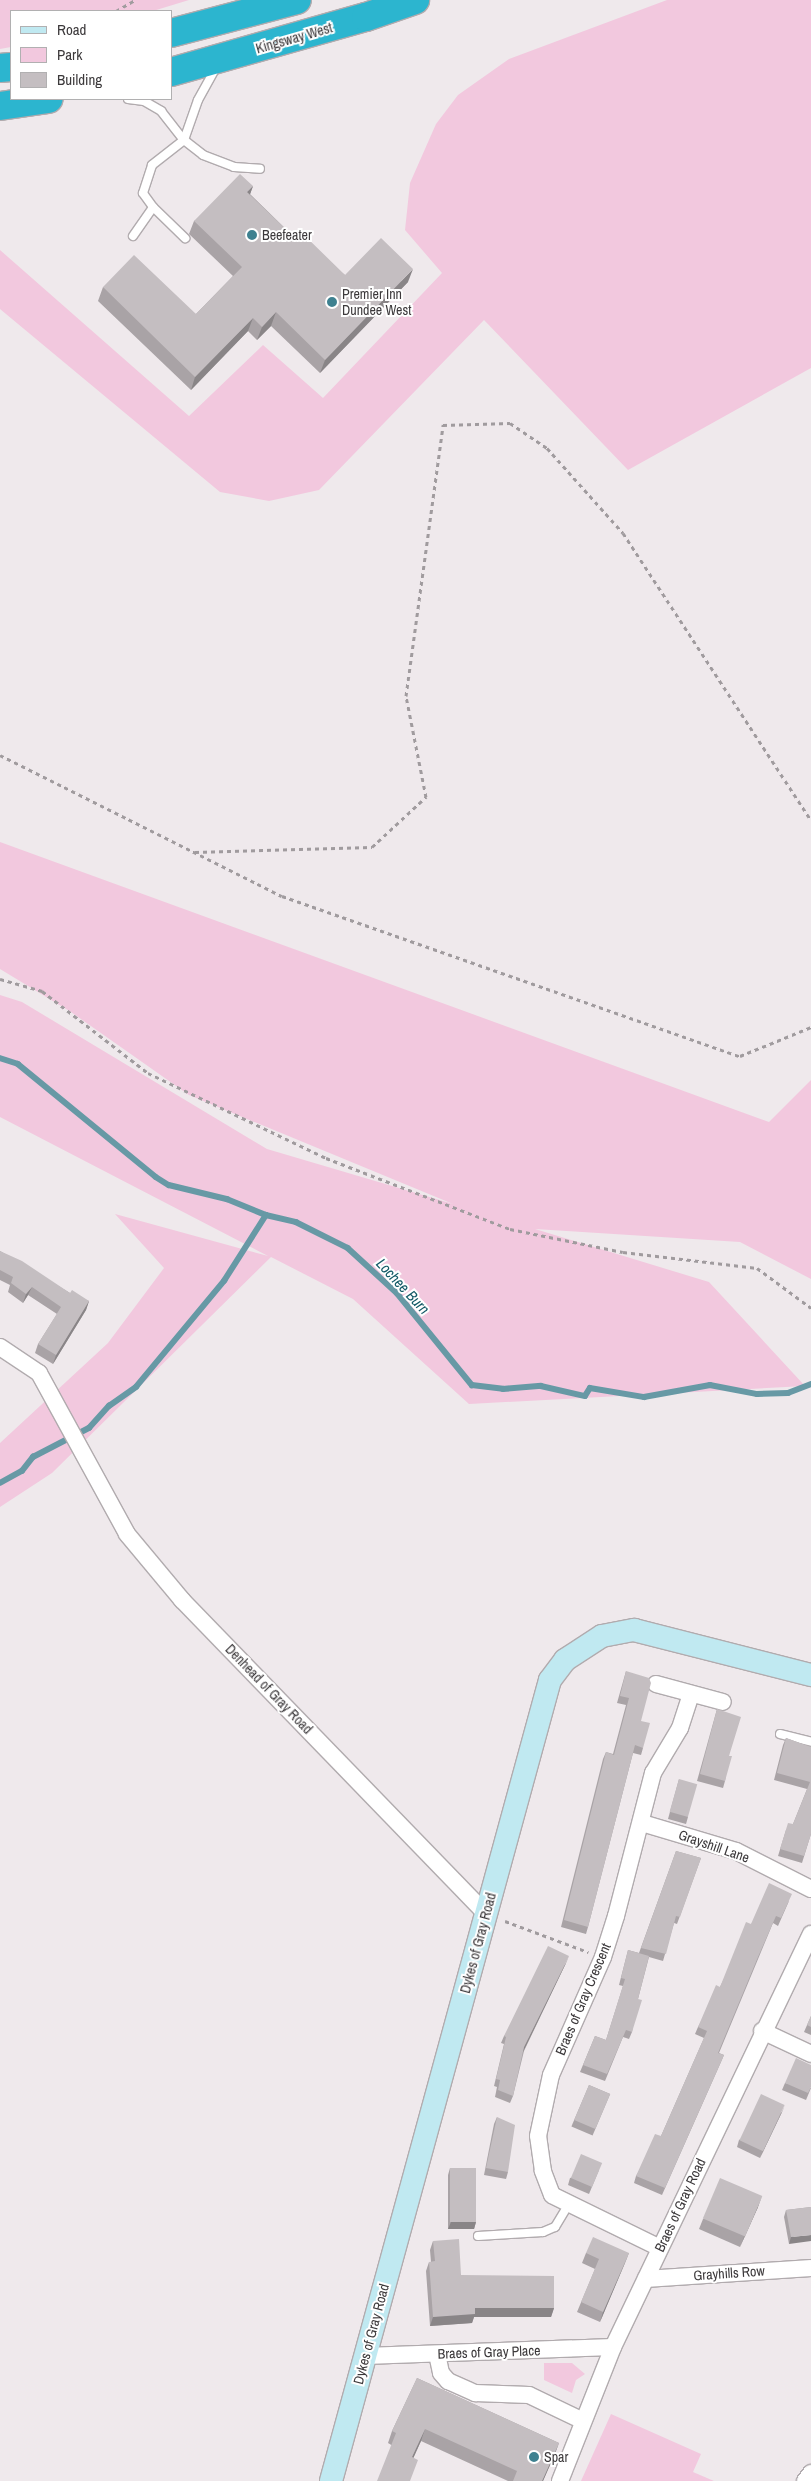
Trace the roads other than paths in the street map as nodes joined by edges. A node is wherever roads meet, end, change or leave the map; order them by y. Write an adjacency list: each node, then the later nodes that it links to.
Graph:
1 (297, 0): 3 (highway)
2 (415, 0): 4 (highway, Kingsway West)
3 (172, 33)
4 (220, 60): 5 (highway, Kingsway West); 9 (lane)
5 (172, 72)
6 (41, 100): 8 (highway)
7 (136, 100): 9 (lane)
8 (0, 106)
9 (184, 140): 10 (lane); 11 (lane)
10 (260, 169)
11 (152, 207): 12 (lane); 13 (lane)
12 (133, 236)
13 (185, 238)
14 (0, 1347): 23 (street, Denhead of Gray Road)
15 (811, 1675): 23 (street, Dykes of Gray Road)
16 (656, 1684): 17 (street)
17 (691, 1694): 18 (street); 21 (street, Braes of Gray Crescent)
18 (722, 1702)
19 (780, 1734): 20 (lane)
20 (811, 1742)
21 (642, 1823): 22 (street, Grayshill Lane); 27 (street, Braes of Gray Crescent)
22 (811, 1888)
23 (486, 1914): 34 (street, Dykes of Gray Road)
24 (811, 1934): 25 (street, Braes of Gray Road)
25 (762, 2031): 26 (street); 29 (street, Braes of Gray Road)
26 (811, 2054)
27 (568, 2205): 28 (lane); 29 (street, Braes of Gray Crescent)
28 (478, 2236)
29 (660, 2248): 31 (street, Braes of Gray Road)
30 (811, 2268): 31 (street, Grayhills Row)
31 (646, 2279): 32 (street, Braes of Gray Road)
32 (613, 2347): 33 (street, Braes of Gray Place); 35 (street, Braes of Gray Road)
33 (437, 2354): 34 (street, Braes of Gray Place); 35 (street)
34 (365, 2356): 37 (street, Dykes of Gray Road)
35 (583, 2421): 38 (street, Braes of Gray Road)
36 (811, 2473): 39 (street)
37 (331, 2481)
38 (560, 2481)
39 (804, 2481)

